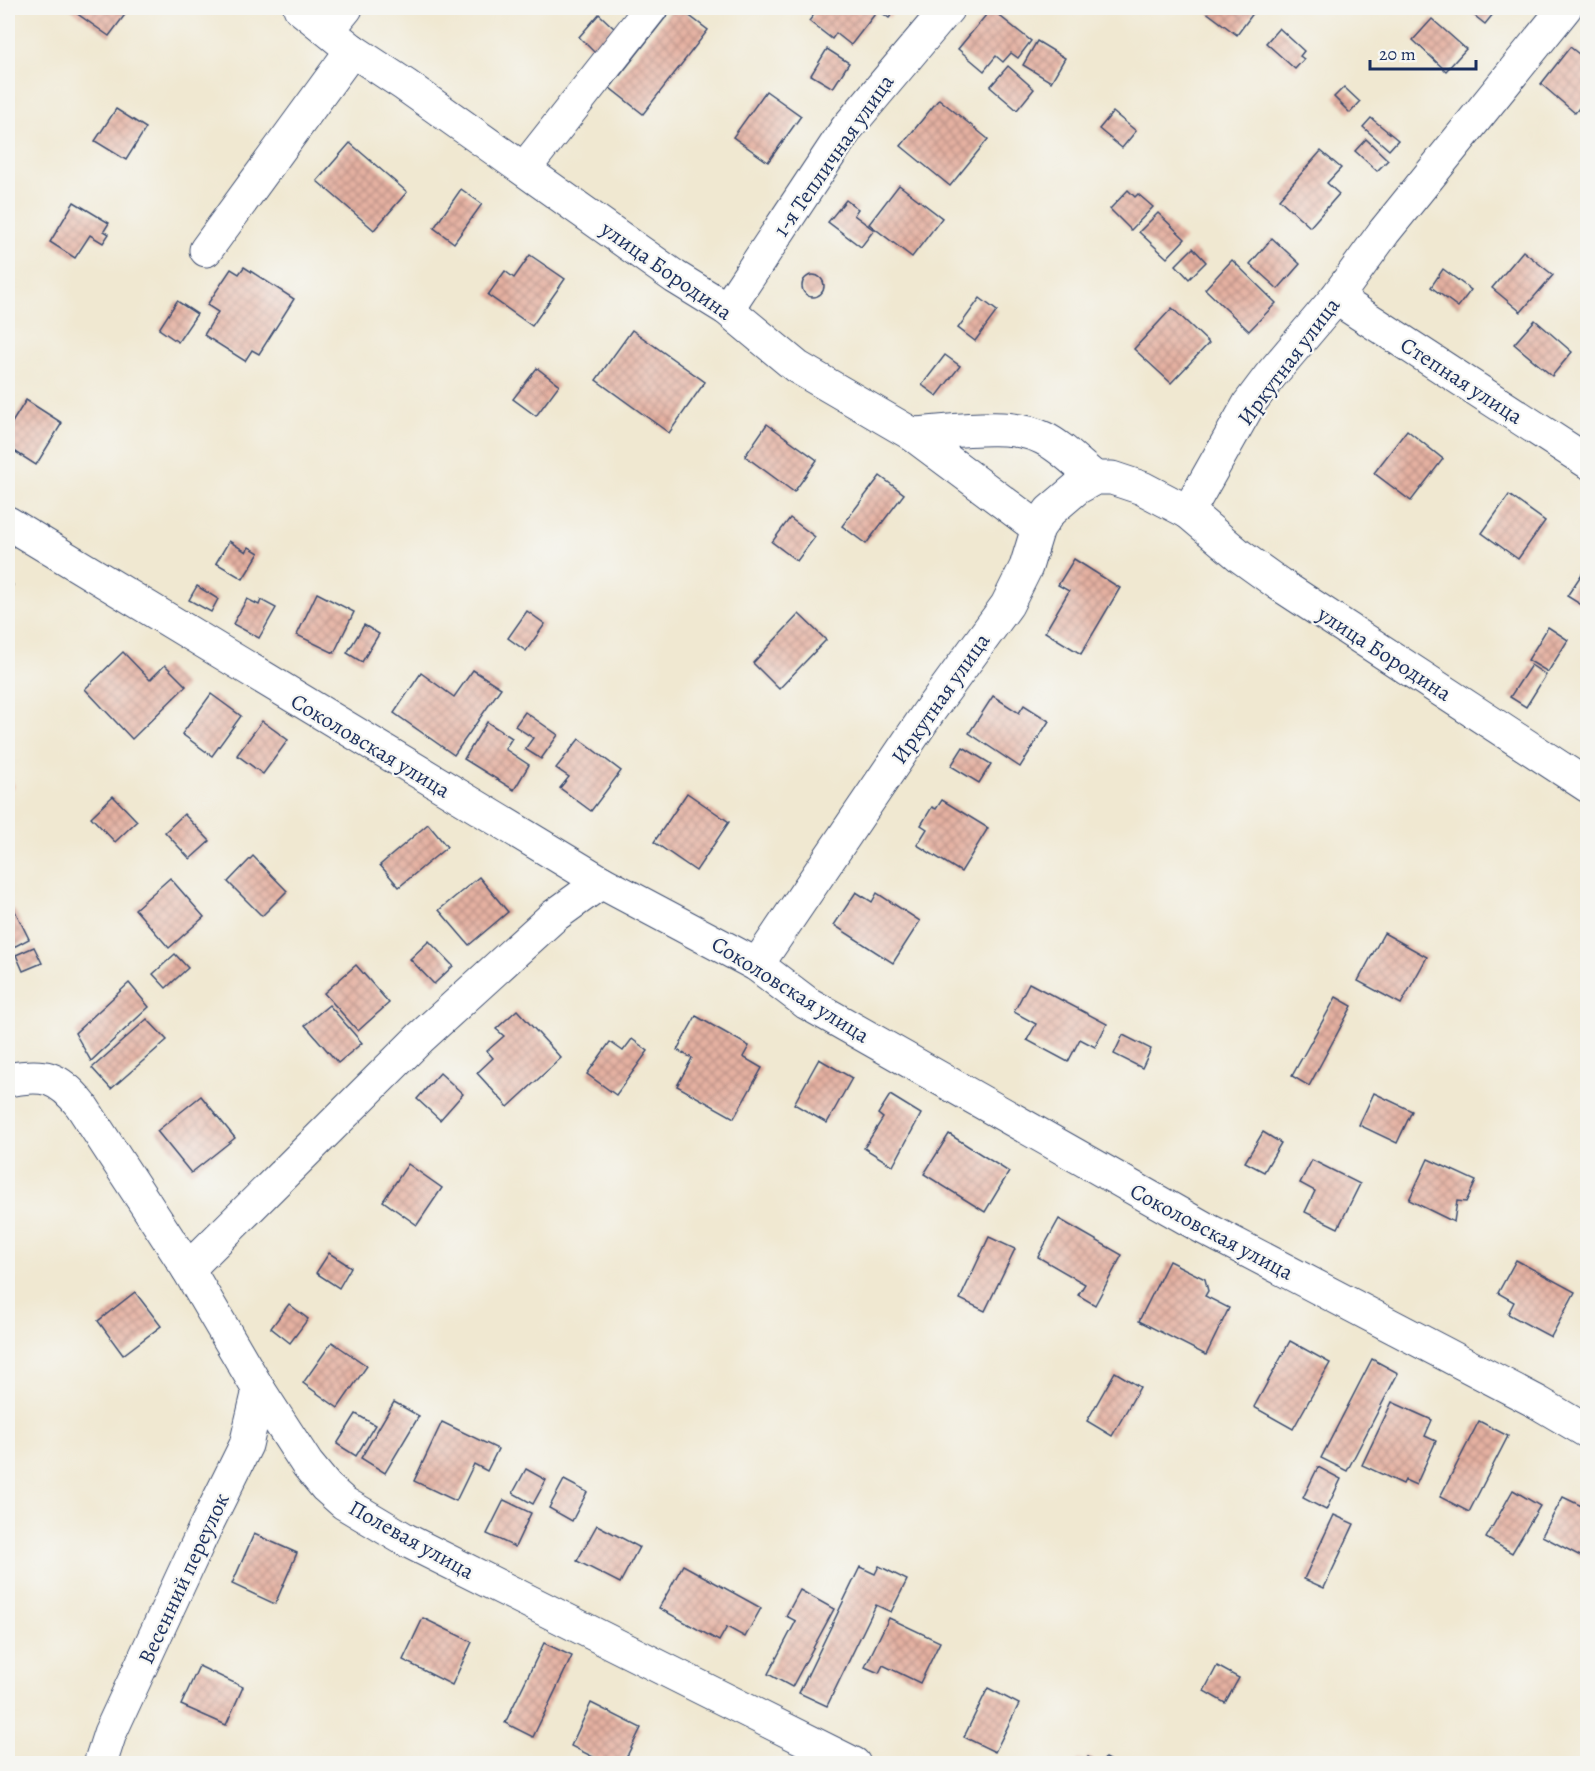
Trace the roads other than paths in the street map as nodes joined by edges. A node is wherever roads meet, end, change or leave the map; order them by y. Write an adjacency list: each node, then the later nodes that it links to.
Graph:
1 (300, 8): 5 (street, улица Бородина)
2 (651, 8): 6 (street)
3 (948, 8): 9 (street, 1-я Тепличная улица)
4 (1565, 8): 8 (street, Иркутная улица)
5 (342, 29): 6 (street, улица Бородина); 7 (street)
6 (524, 170): 9 (street, улица Бородина)
7 (206, 249)
8 (1336, 298): 11 (street, Степная улица); 13 (street, Иркутная улица)
9 (727, 309): 10 (street, улица Бородина)
10 (912, 434): 12 (street); 15 (street, улица Бородина)
11 (1587, 462)
12 (1095, 478): 13 (street); 15 (street, Иркутная улица)
13 (1188, 512): 16 (street, улица Бородина)
14 (8, 523): 17 (street, Соколовская улица)
15 (1038, 528): 18 (street, Иркутная улица)
16 (1587, 786)
17 (601, 882): 18 (street, Соколовская улица); 20 (street)
18 (757, 965): 22 (street, Соколовская улица)
19 (8, 1080): 20 (street, Полевая улица)
20 (188, 1269): 21 (street, Полевая улица)
21 (259, 1390): 23 (street, Весенний переулок); 24 (street, Полевая улица)
22 (1587, 1432)
23 (100, 1764)
24 (854, 1764)

